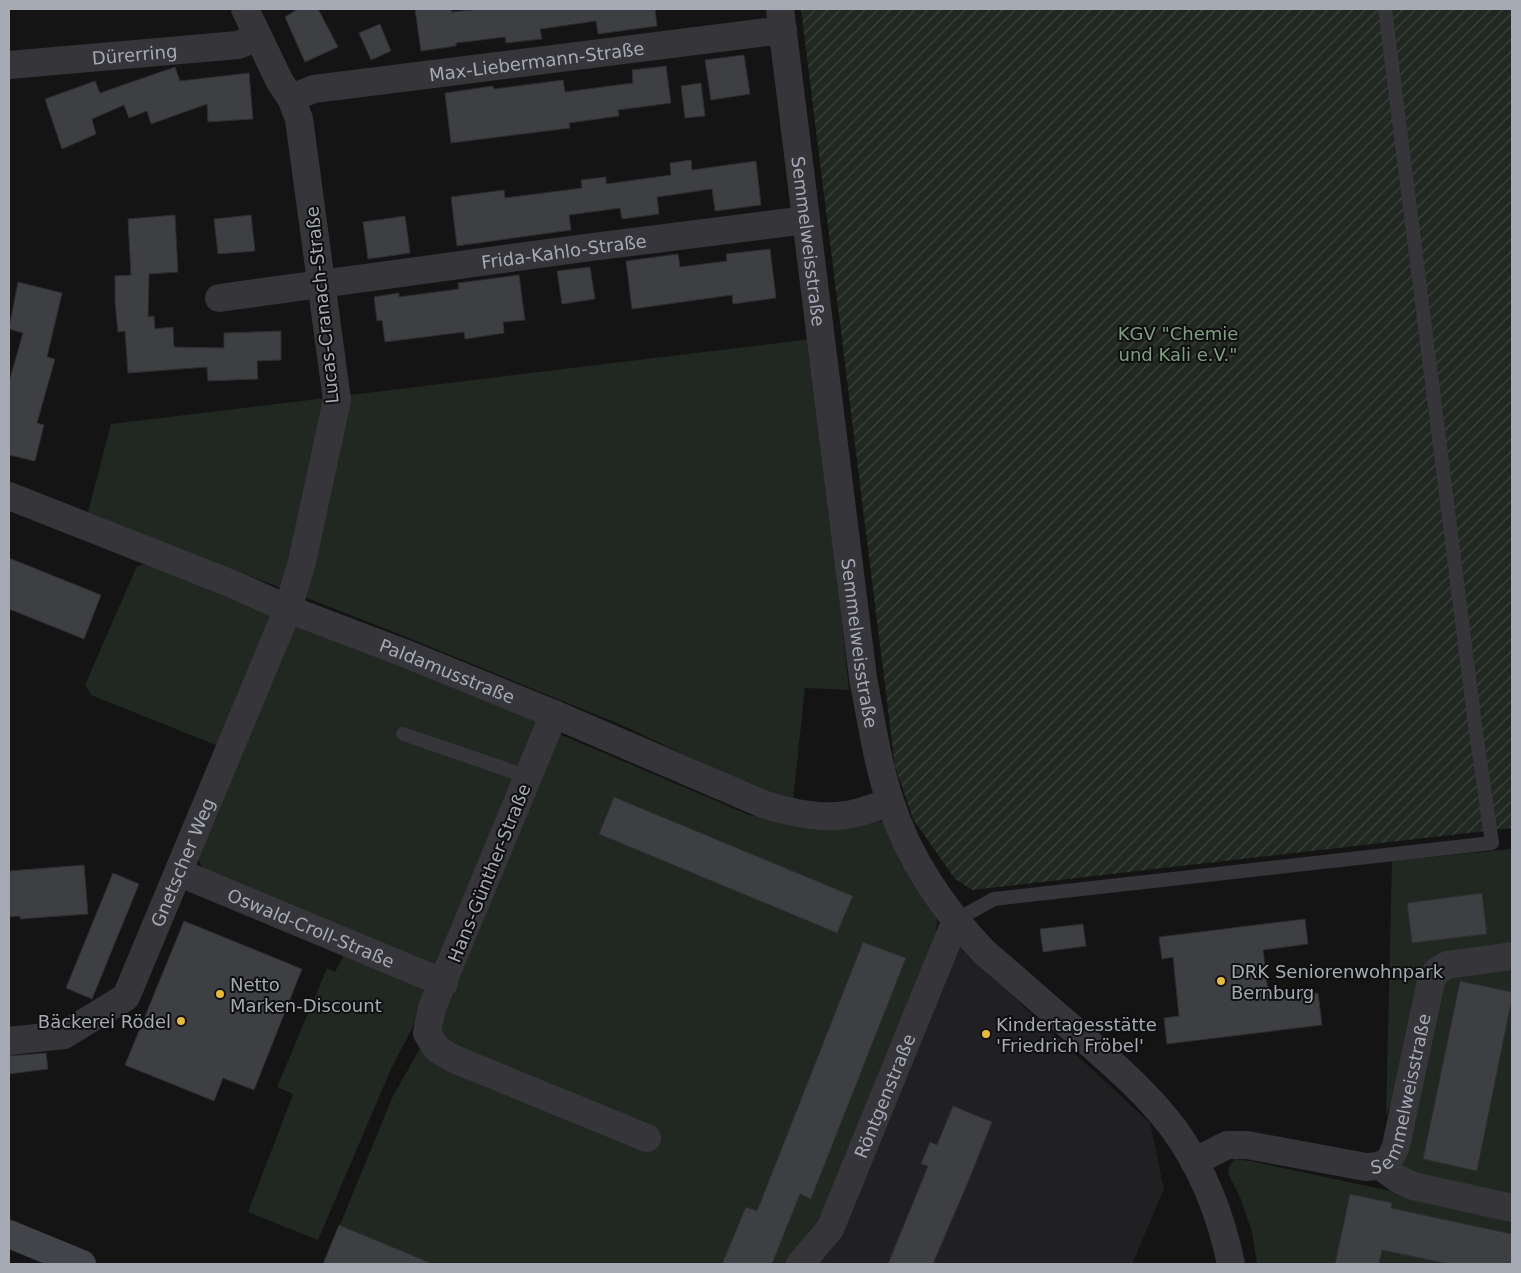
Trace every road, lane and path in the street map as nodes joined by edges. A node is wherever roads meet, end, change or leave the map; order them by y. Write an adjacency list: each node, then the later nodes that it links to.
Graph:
1 (245, 9): 4 (street, Lucas-Cranach-Straße)
2 (1385, 9): 17 (lane)
3 (782, 19): 6 (street, Max-Liebermann-Straße); 7 (street, Semmelweisstraße)
4 (258, 37): 5 (street, Dürerring); 6 (street, Lucas-Cranach-Straße)
5 (9, 65)
6 (291, 98): 8 (street, Lucas-Cranach-Straße)
7 (806, 220): 8 (street, Frida-Kahlo-Straße); 15 (street, Semmelweisstraße)
8 (322, 283): 9 (street, Frida-Kahlo-Straße); 11 (street, Lucas-Cranach-Straße)
9 (219, 298)
10 (9, 496): 11 (street, Paldamusstraße)
11 (288, 609): 12 (street, Paldamusstraße); 16 (street, Gnetscher Weg)
12 (554, 714): 14 (street, Hans-Günther-Straße); 15 (street, Paldamusstraße)
13 (403, 734): 14 (lane)
14 (529, 777): 19 (street, Hans-Günther-Straße)
15 (890, 802): 17 (street, Semmelweisstraße)
16 (180, 873): 19 (street, Oswald-Croll-Straße); 20 (street, Gnetscher Weg)
17 (956, 920): 22 (street, Semmelweisstraße); 27 (street, Röntgenstraße)
18 (1512, 956): 23 (street, Semmelweisstraße)
19 (444, 983): 21 (street, Hans-Günther-Straße)
20 (9, 1041)
21 (647, 1138)
22 (1194, 1162): 23 (street, Semmelweisstraße); 28 (street, Semmelweisstraße)
23 (1380, 1166): 24 (street)
24 (1512, 1208)
25 (9, 1234): 26 (street)
26 (82, 1264)
27 (800, 1264)
28 (1231, 1264)

